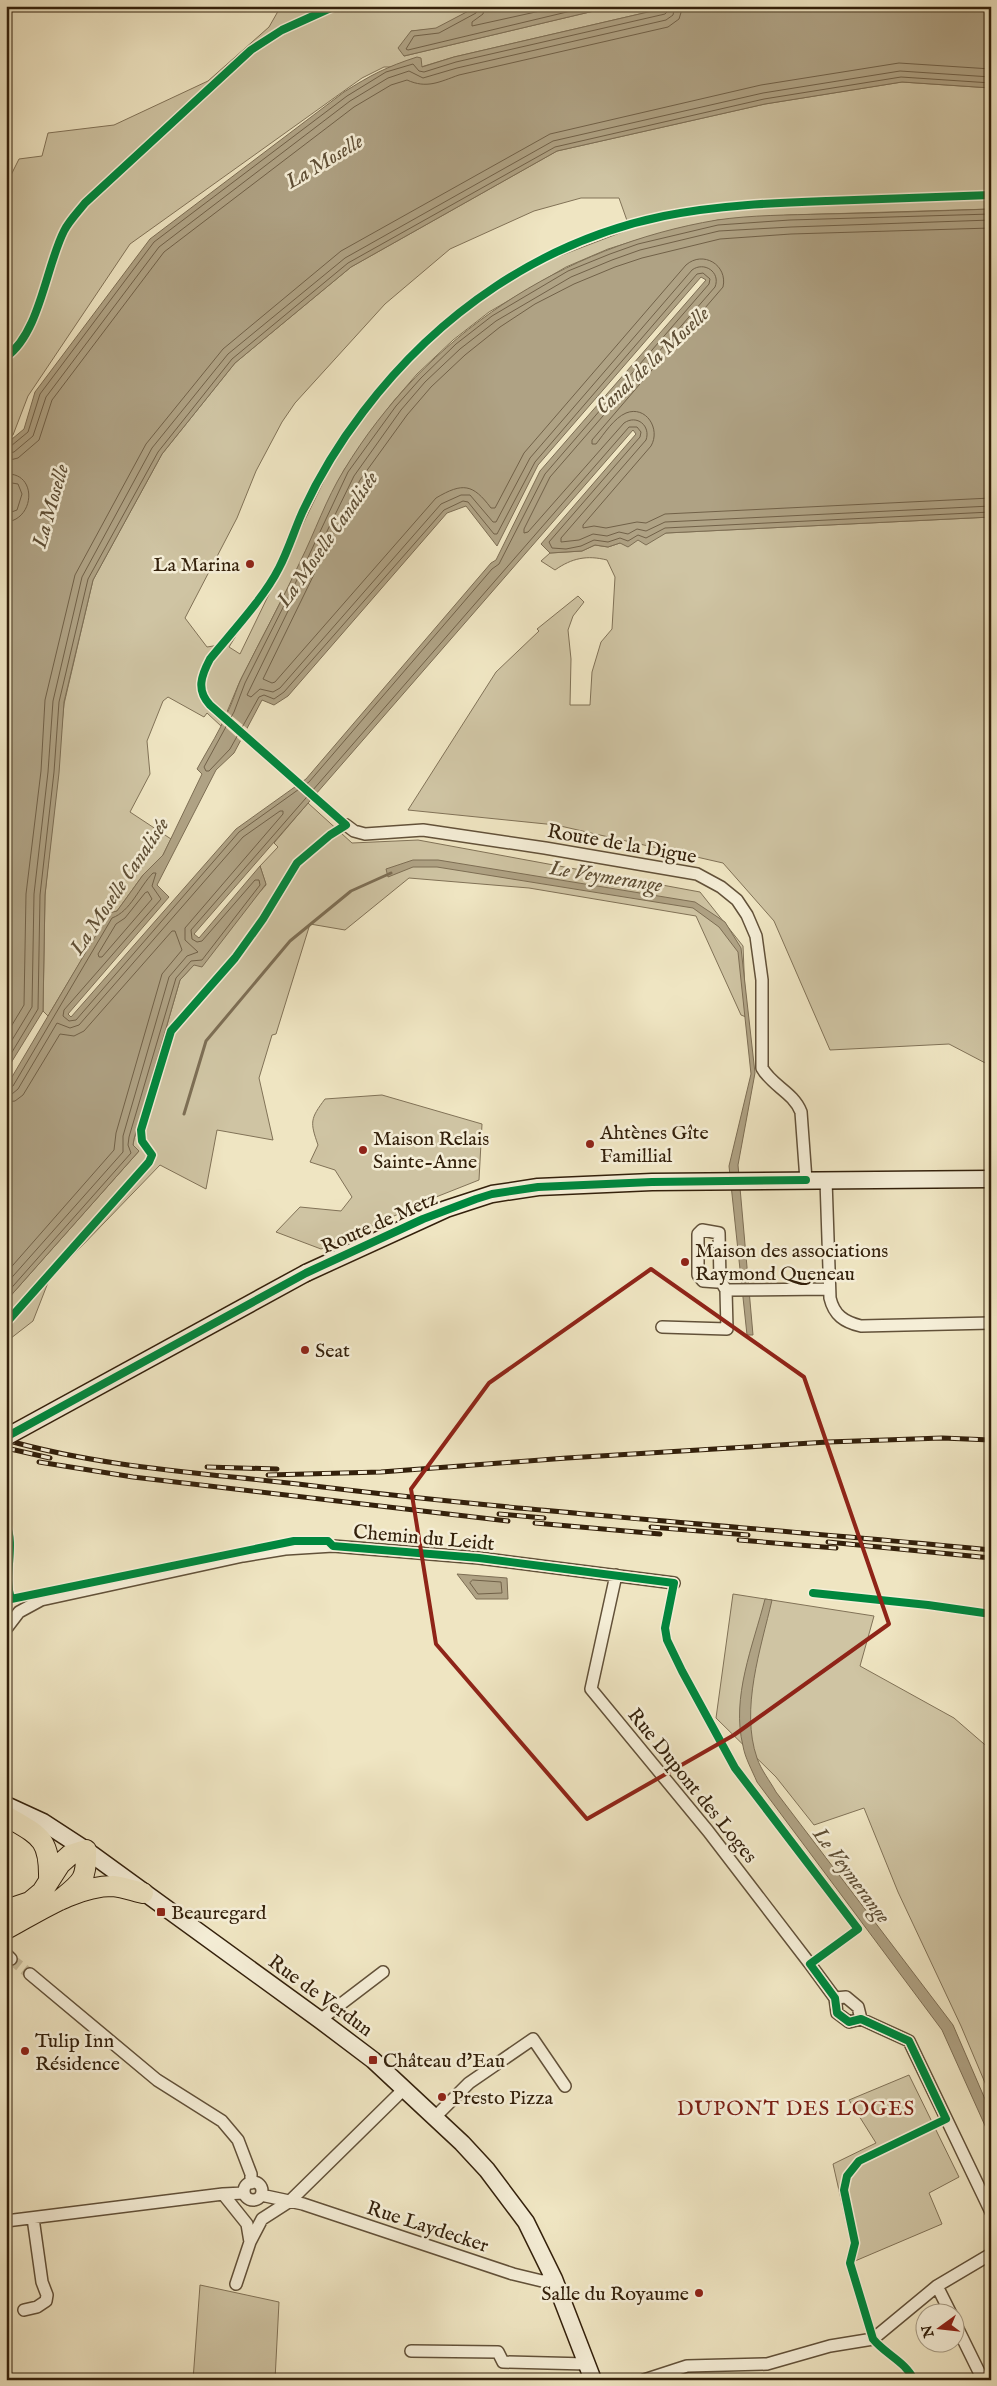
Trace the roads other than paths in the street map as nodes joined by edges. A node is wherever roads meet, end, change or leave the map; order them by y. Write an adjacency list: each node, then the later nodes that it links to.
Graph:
1 (346, 825): 3 (street, Route de la Digue)
2 (991, 1179): 4 (main road, Route de Metz)
3 (806, 1180): 4 (main road, Route de Metz); 8 (main road, Route de Metz, bridge)
4 (826, 1180): 5 (street)
5 (830, 1289): 6 (street); 7 (street)
6 (991, 1323)
7 (662, 1327)
8 (6, 1437)
9 (616, 1575): 10 (street, Chemin du Leidt); 11 (street, Chemin du Leidt); 22 (street, Rue Dupont des Loges)
10 (674, 1583)
11 (6, 1629)
12 (6, 1805): 14 (main road, Rue de Verdun)
13 (6, 1816): 15 (highway)
14 (86, 1850): 15 (highway); 16 (main road, Rue de Verdun); 17 (highway)
15 (49, 1880): 18 (highway)
16 (143, 1893): 17 (highway); 24 (main road, Rue de Verdun)
17 (60, 1900): 19 (highway)
18 (6, 1910)
19 (6, 1929)
20 (383, 1972): 24 (street)
21 (30, 1974): 28 (street)
22 (835, 1998): 23 (street); 23 (street, Rue Dupont des Loges)
23 (861, 2019): 33 (street, Rue Dupont des Loges)
24 (320, 2020): 26 (main road, Rue de Verdun)
25 (565, 2086): 27 (street)
26 (404, 2089): 27 (main road, Rue de Verdun); 32 (street)
27 (435, 2117): 38 (main road, Rue de Verdun)
28 (251, 2183): 29 (street); 31 (street)
29 (244, 2193): 30 (street); 31 (street)
30 (223, 2194): 34 (street); 36 (street)
31 (261, 2195): 32 (street, Rue Laydecker)
32 (290, 2201): 36 (street); 38 (street, Rue Laydecker)
33 (991, 2212)
34 (33, 2218): 35 (street); 42 (street)
35 (6, 2221)
36 (250, 2242): 39 (street)
37 (991, 2254): 40 (street)
38 (554, 2279): 45 (main road, Rue de Verdun)
39 (236, 2284)
40 (937, 2286): 41 (street); 47 (street)
41 (946, 2304)
42 (24, 2310)
43 (964, 2341): 48 (street)
44 (411, 2351): 45 (street)
45 (587, 2364): 46 (main road, Rue de Verdun)
46 (593, 2380)
47 (644, 2380)
48 (983, 2380)

